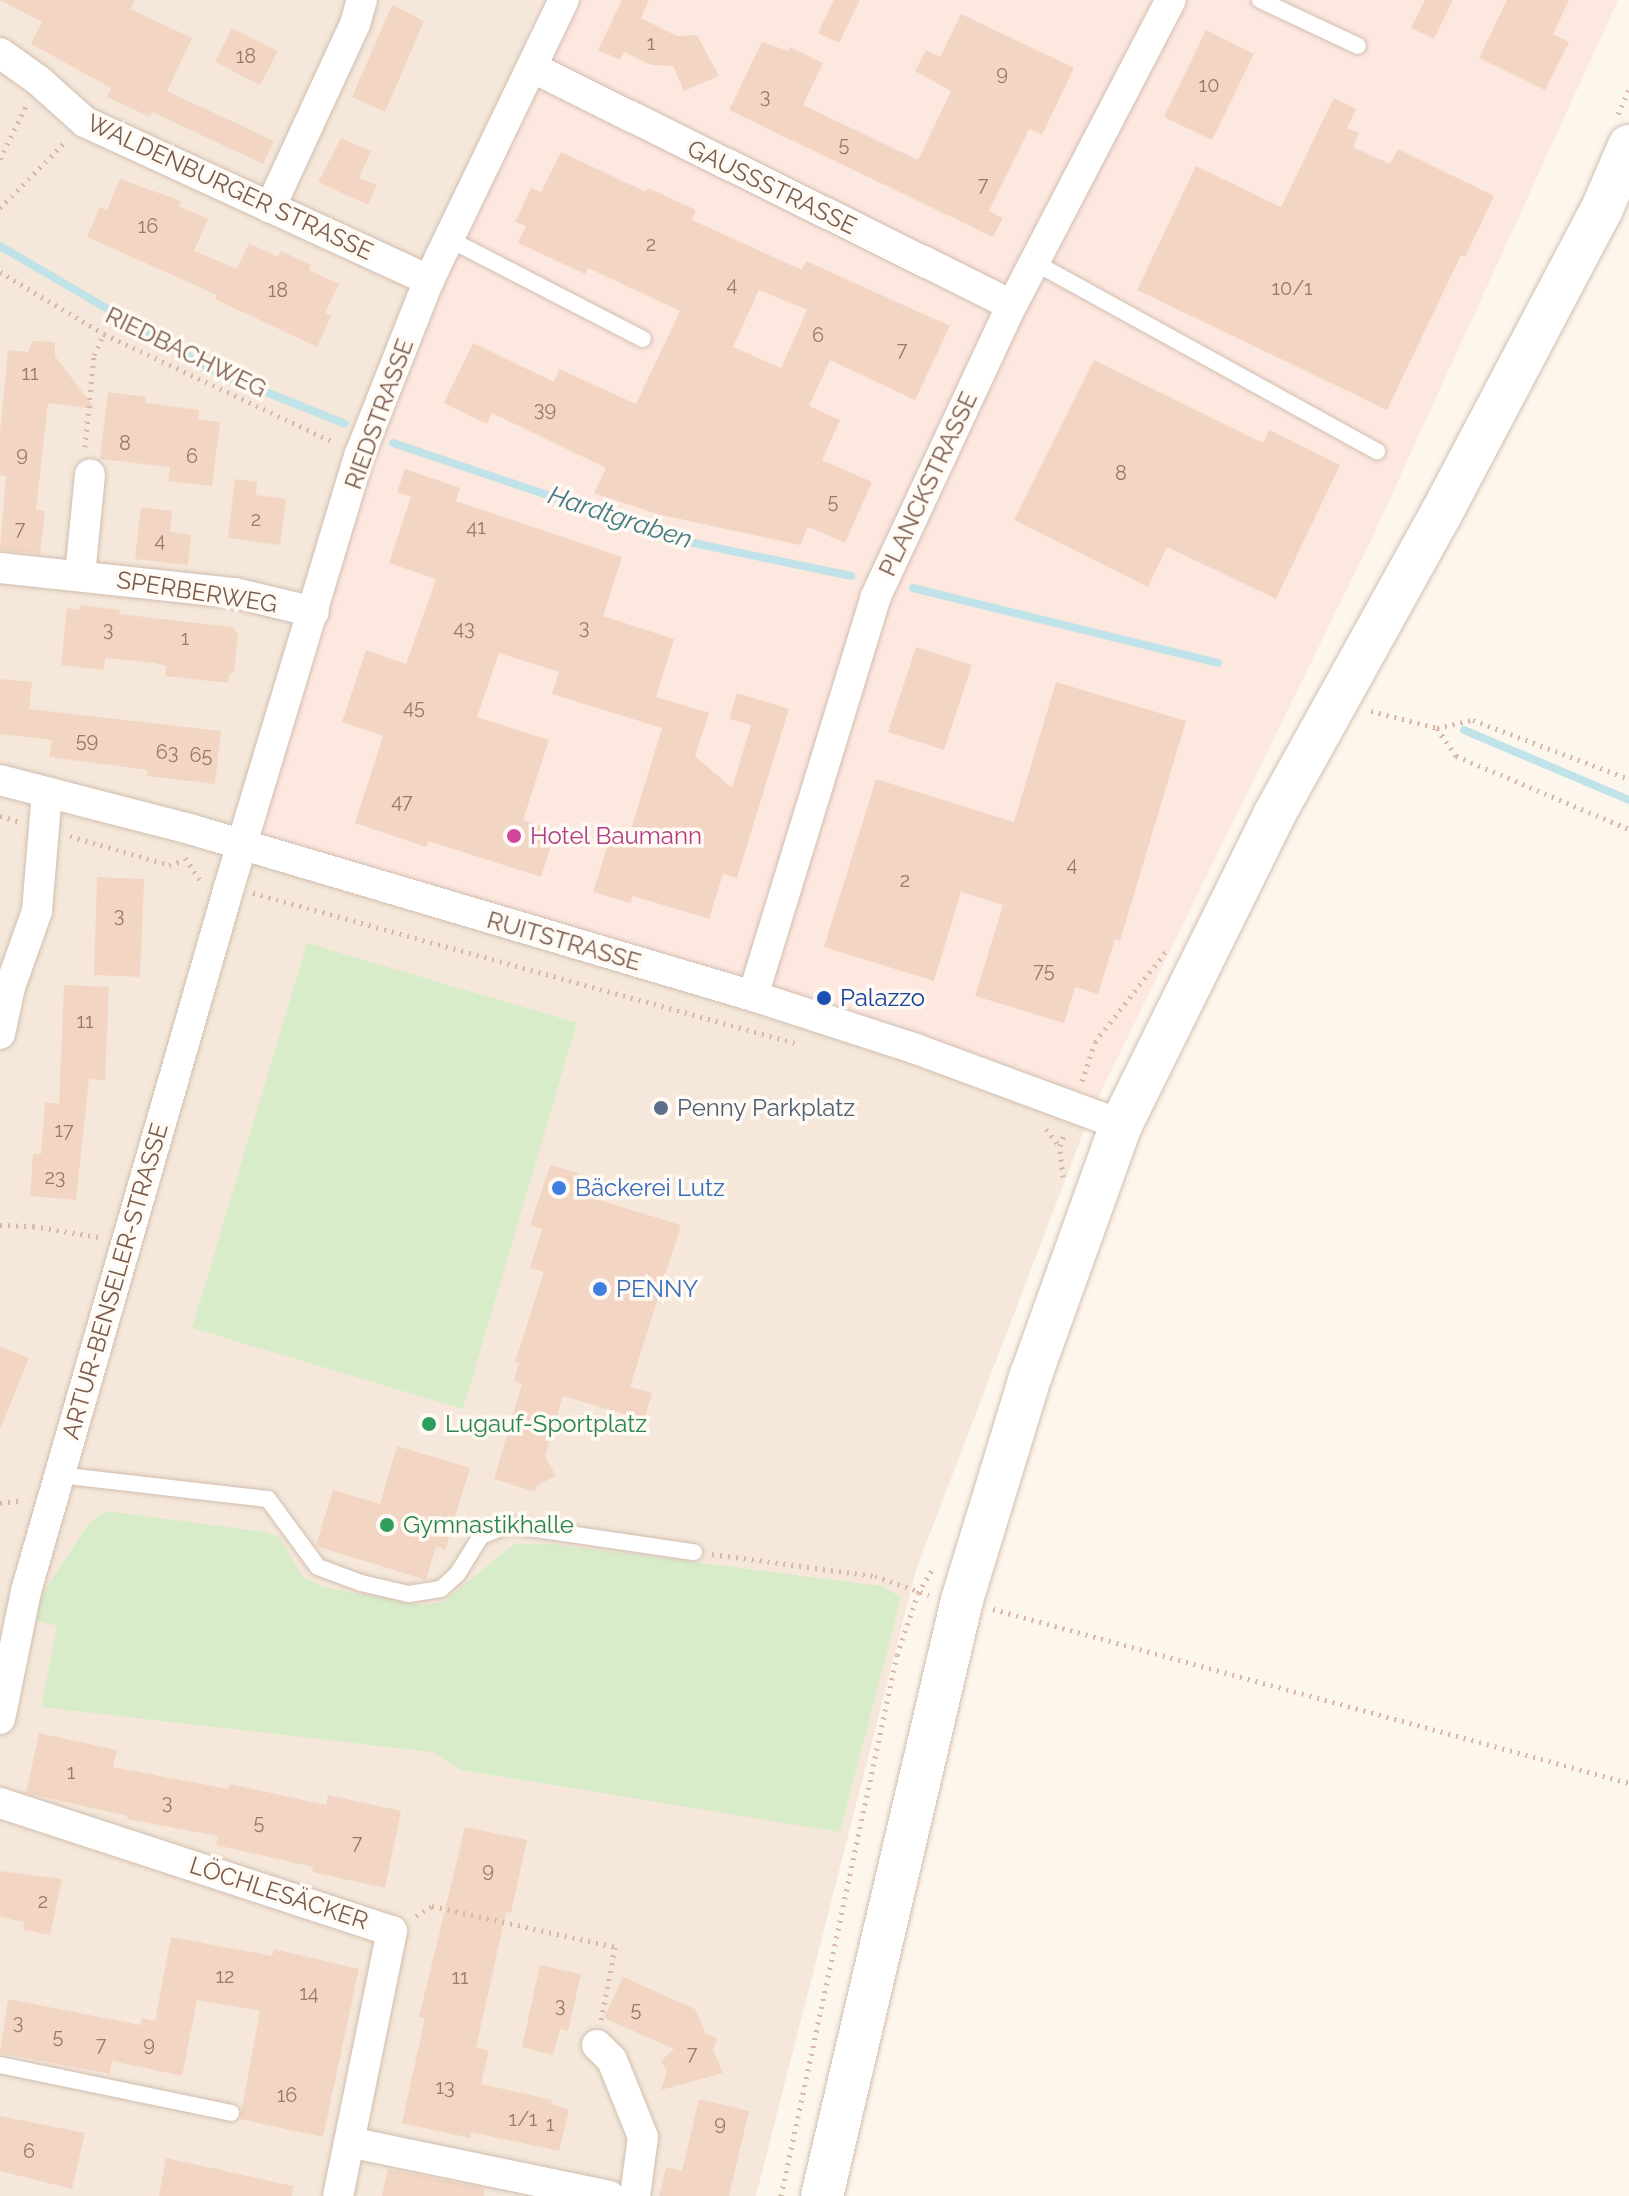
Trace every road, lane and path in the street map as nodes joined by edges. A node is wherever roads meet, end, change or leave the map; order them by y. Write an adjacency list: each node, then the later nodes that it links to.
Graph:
1 (362, 0): 13 (street)
2 (564, 0): 7 (street, RIEDSTRASSE)
3 (1171, 0): 15 (street, PLANCKSTRASSE)
4 (1260, 0): 5 (lane)
5 (1358, 46)
6 (0, 53): 8 (street, WALDENBURGER STRASSE)
7 (533, 68): 14 (street, RIEDSTRASSE); 18 (street, GAUSSSTRASSE)
8 (38, 80): 9 (street, WALDENBURGER STRASSE); 11 (path)
9 (85, 122): 12 (path); 13 (street, WALDENBURGER STRASSE)
10 (1629, 146): 27 (main road)
11 (0, 159)
12 (0, 208)
13 (270, 208): 17 (street, WALDENBURGER STRASSE)
14 (449, 239): 17 (street, RIEDSTRASSE); 20 (lane)
15 (1034, 262): 18 (street, PLANCKSTRASSE); 21 (lane)
16 (0, 272): 19 (path, RIEDBACHWEG)
17 (429, 280): 22 (street, RIEDSTRASSE)
18 (1012, 305): 39 (street, PLANCKSTRASSE)
19 (104, 334): 22 (path, RIEDBACHWEG); 23 (path)
20 (643, 339)
21 (1377, 451)
22 (360, 454): 26 (street, RIEDSTRASSE)
23 (90, 474): 25 (street)
24 (0, 568): 25 (street, SPERBERWEG)
25 (80, 575): 26 (street, SPERBERWEG)
26 (314, 612): 35 (street, RIEDSTRASSE)
27 (1335, 702): 28 (path); 42 (main road)
28 (1437, 728): 29 (path); 34 (path)
29 (1629, 779)
30 (0, 780): 31 (street, RUITSTRASSE)
31 (47, 793): 33 (street); 35 (street, RUITSTRASSE)
32 (0, 816): 33 (path)
33 (44, 828): 36 (path); 38 (street)
34 (1629, 829)
35 (241, 846): 37 (street, ARTUR-BENSELER-STRASSE); 39 (street, RUITSTRASSE)
36 (184, 860)
37 (215, 884): 41 (path); 46 (street, ARTUR-BENSELER-STRASSE)
38 (10, 959): 40 (street)
39 (753, 996): 42 (street, RUITSTRASSE)
40 (0, 1034)
41 (804, 1045)
42 (1121, 1125): 50 (main road)
43 (1045, 1128): 44 (path)
44 (1060, 1146)
45 (0, 1225): 46 (path)
46 (127, 1242): 47 (street, ARTUR-BENSELER-STRASSE)
47 (59, 1475): 48 (lane); 49 (street, ARTUR-BENSELER-STRASSE)
48 (694, 1552): 50 (path)
49 (13, 1589): 51 (street, ARTUR-BENSELER-STRASSE)
50 (962, 1600): 52 (path); 62 (main road)
51 (1, 1709)
52 (1629, 1783)
53 (0, 1803): 54 (street, LÖCHLESÄCKER)
54 (392, 1931): 55 (path); 58 (street, LÖCHLESÄCKER)
55 (597, 2045): 61 (street)
56 (0, 2065): 57 (lane)
57 (231, 2113)
58 (349, 2142): 59 (street, LÖCHLESÄCKER); 60 (street)
59 (338, 2196)
60 (609, 2196)
61 (635, 2196)
62 (822, 2196)

